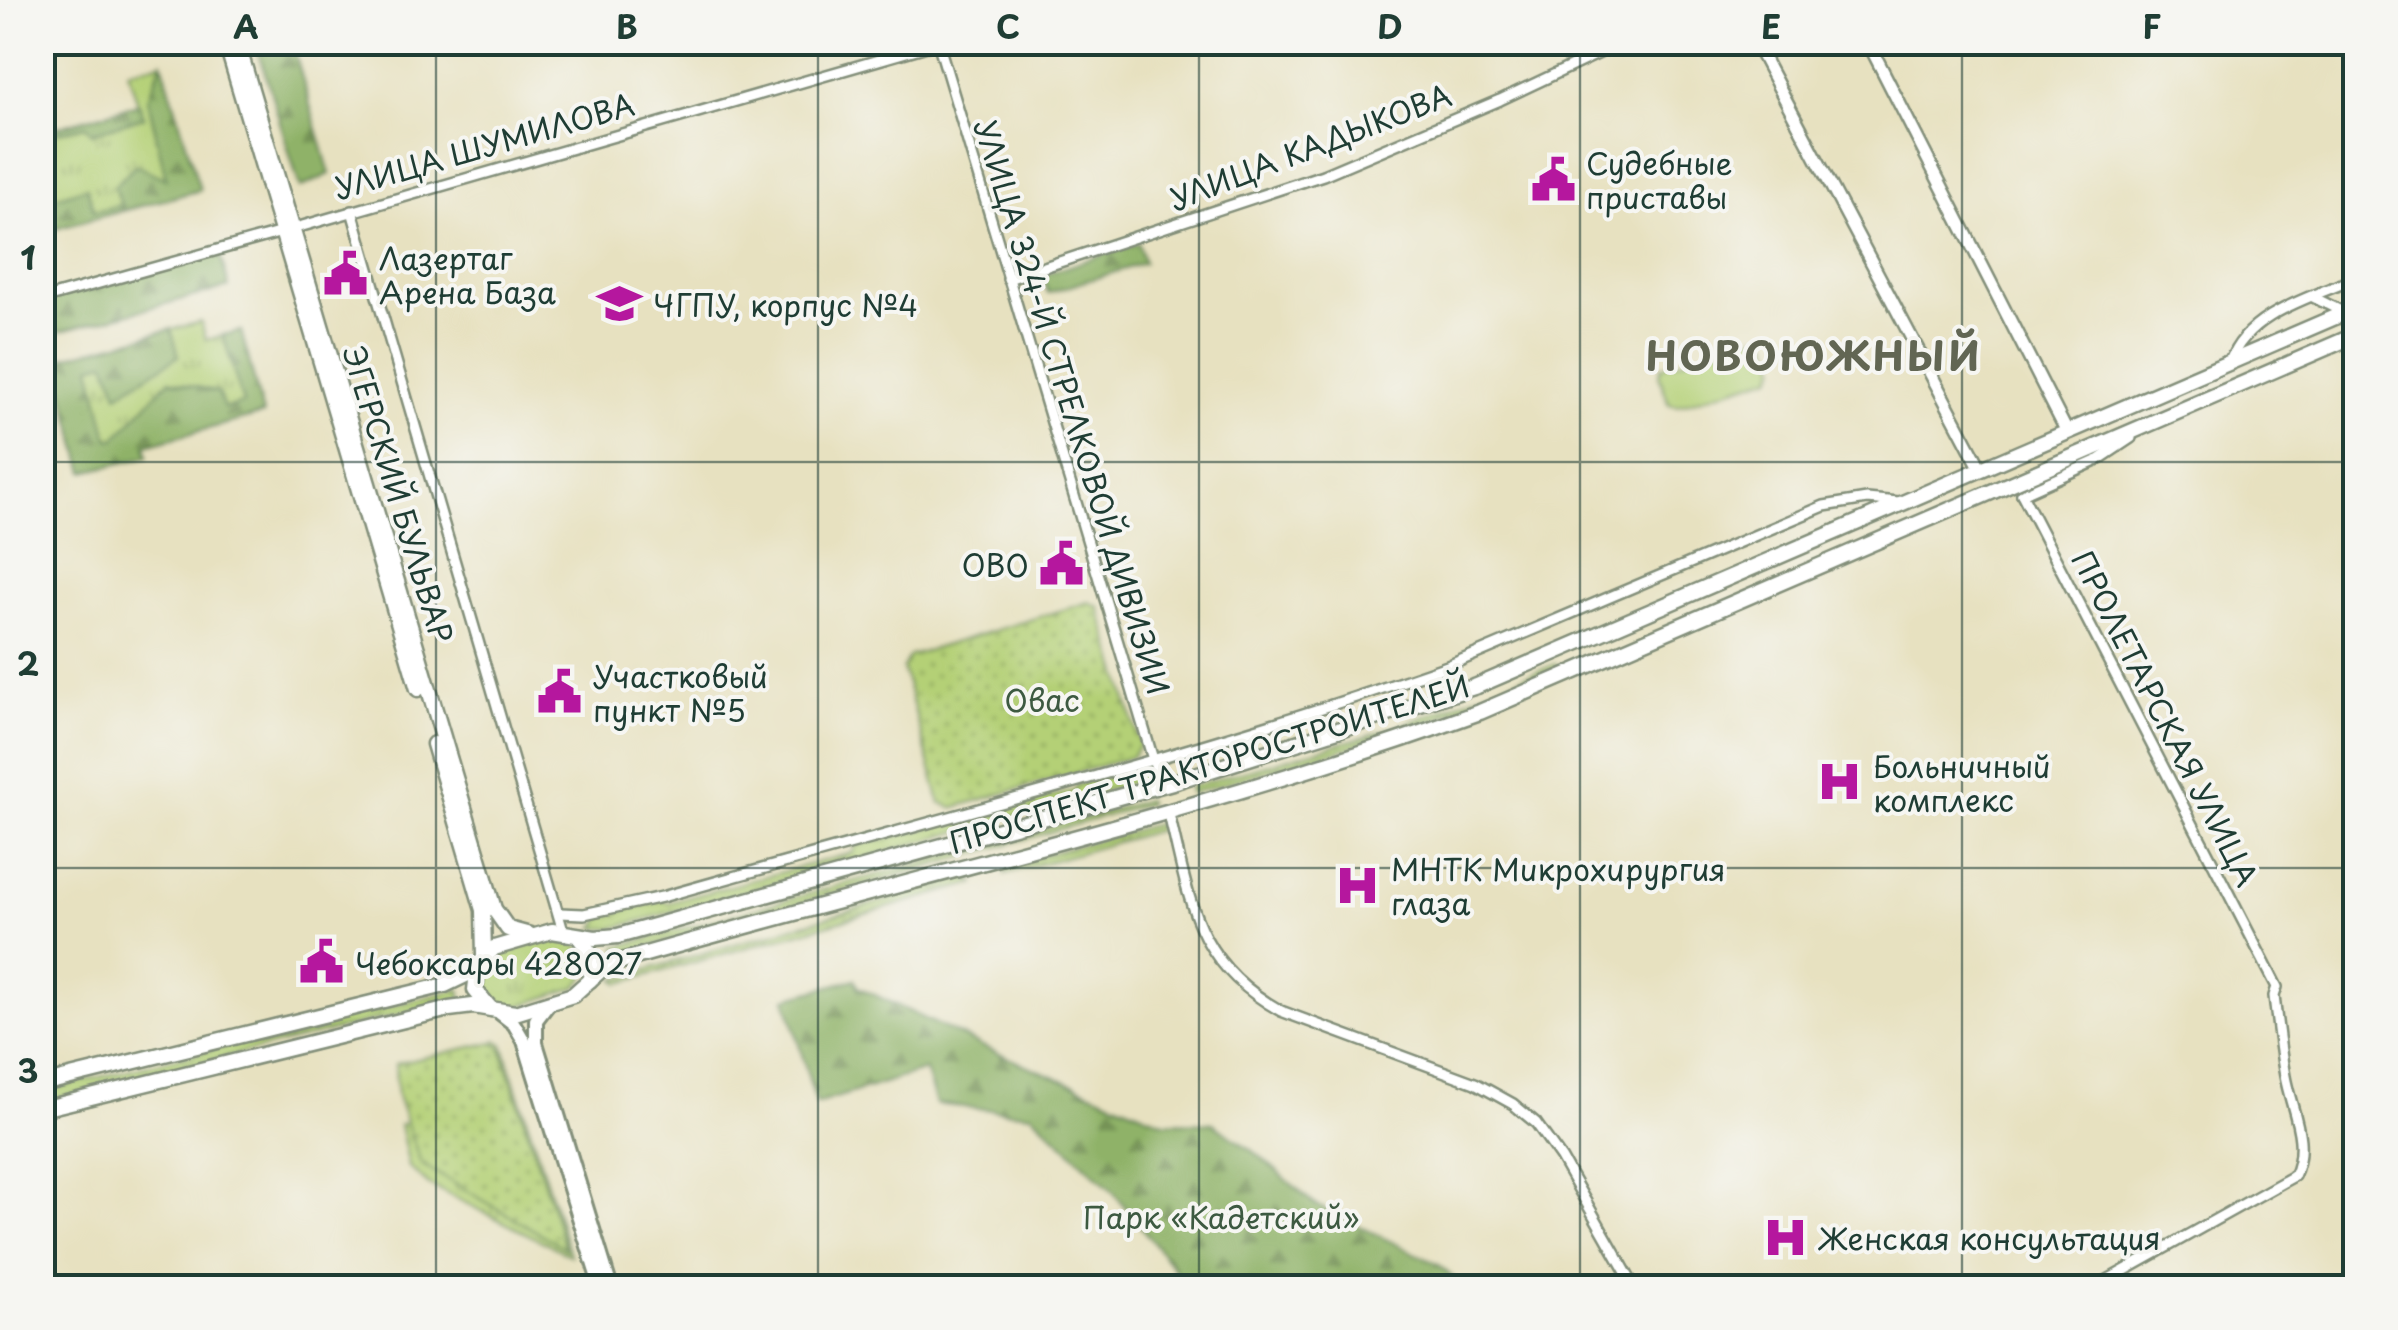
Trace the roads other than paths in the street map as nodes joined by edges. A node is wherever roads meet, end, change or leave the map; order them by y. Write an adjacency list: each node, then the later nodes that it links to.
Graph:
1 (226, 42): 8 (main road, ЭГЕРСКИЙ БУЛЬВАР)
2 (236, 42): 8 (main road, ЭГЕРСКИЙ БУЛЬВАР)
3 (1622, 42): 10 (street, УЛИЦА КАДЫКОВА)
4 (1755, 42): 19 (street)
5 (1868, 42): 17 (street)
6 (939, 43): 7 (street, УЛИЦА ШУМИЛОВА); 10 (street, УЛИЦА 324-Й СТРЕЛКОВОЙ ДИВИЗИИ)
7 (352, 211): 8 (street, УЛИЦА ШУМИЛОВА); 33 (street)
8 (287, 230): 12 (street, УЛИЦА ШУМИЛОВА); 29 (main road, ЭГЕРСКИЙ БУЛЬВАР)
9 (2356, 278): 11 (street, ПРОСПЕКТ ТРАКТОРОСТРОИТЕЛЕЙ)
10 (1008, 279): 30 (street, УЛИЦА 324-Й СТРЕЛКОВОЙ ДИВИЗИИ)
11 (2312, 297): 13 (street); 15 (street, ПРОСПЕКТ ТРАКТОРОСТРОИТЕЛЕЙ)
12 (42, 299)
13 (2350, 310): 15 (main road, ПРОСПЕКТ ТРАКТОРОСТРОИТЕЛЕЙ)
14 (2356, 334): 16 (main road, ПРОСПЕКТ ТРАКТОРОСТРОИТЕЛЕЙ)
15 (2230, 362): 17 (main road, ПРОСПЕКТ ТРАКТОРОСТРОИТЕЛЕЙ)
16 (2155, 421): 18 (main road, ПРОСПЕКТ ТРАКТОРОСТРОИТЕЛЕЙ); 21 (street)
17 (2067, 432): 18 (main road); 19 (main road, ПРОСПЕКТ ТРАКТОРОСТРОИТЕЛЕЙ)
18 (2069, 458): 20 (main road, ПРОСПЕКТ ТРАКТОРОСТРОИТЕЛЕЙ)
19 (1981, 469): 20 (main road); 22 (main road, ПРОСПЕКТ ТРАКТОРОСТРОИТЕЛЕЙ)
20 (1998, 489): 21 (street); 24 (main road, ПРОСПЕКТ ТРАКТОРОСТРОИТЕЛЕЙ)
21 (2022, 494): 46 (street, ПРОЛЕТАРСКАЯ УЛИЦА)
22 (1903, 503): 23 (main road, ПРОСПЕКТ ТРАКТОРОСТРОИТЕЛЕЙ); 30 (street)
23 (1870, 518): 24 (main road); 25 (main road, ПРОСПЕКТ ТРАКТОРОСТРОИТЕЛЕЙ)
24 (1880, 540): 26 (main road, ПРОСПЕКТ ТРАКТОРОСТРОИТЕЛЕЙ)
25 (1692, 594): 26 (main road); 27 (main road, ПРОСПЕКТ ТРАКТОРОСТРОИТЕЛЕЙ)
26 (1702, 616): 28 (main road, ПРОСПЕКТ ТРАКТОРОСТРОИТЕЛЕЙ)
27 (1566, 648): 28 (main road); 31 (main road, ПРОСПЕКТ ТРАКТОРОСТРОИТЕЛЕЙ)
28 (1576, 670): 32 (main road, ПРОСПЕКТ ТРАКТОРОСТРОИТЕЛЕЙ)
29 (428, 705): 35 (main road, ЭГЕРСКИЙ БУЛЬВАР); 36 (main road, ЭГЕРСКИЙ БУЛЬВАР)
30 (1152, 758): 31 (street, УЛИЦА 324-Й СТРЕЛКОВОЙ ДИВИЗИИ); 33 (street)
31 (1160, 786): 32 (main road); 34 (main road, ПРОСПЕКТ ТРАКТОРОСТРОИТЕЛЕЙ)
32 (1168, 810): 37 (main road, ПРОСПЕКТ ТРАКТОРОСТРОИТЕЛЕЙ); 45 (street)
33 (560, 913): 34 (street)
34 (570, 933): 35 (main road); 37 (main road)
35 (535, 936): 36 (main road)
36 (481, 960): 39 (main road); 40 (main road)
37 (589, 981): 38 (main road)
38 (549, 1003): 39 (main road); 42 (main road)
39 (496, 1011): 41 (main road); 42 (main road)
40 (42, 1084)
41 (42, 1109)
42 (597, 1261): 43 (main road); 44 (main road)
43 (601, 1288)
44 (611, 1288)
45 (1635, 1288)
46 (2094, 1288)

